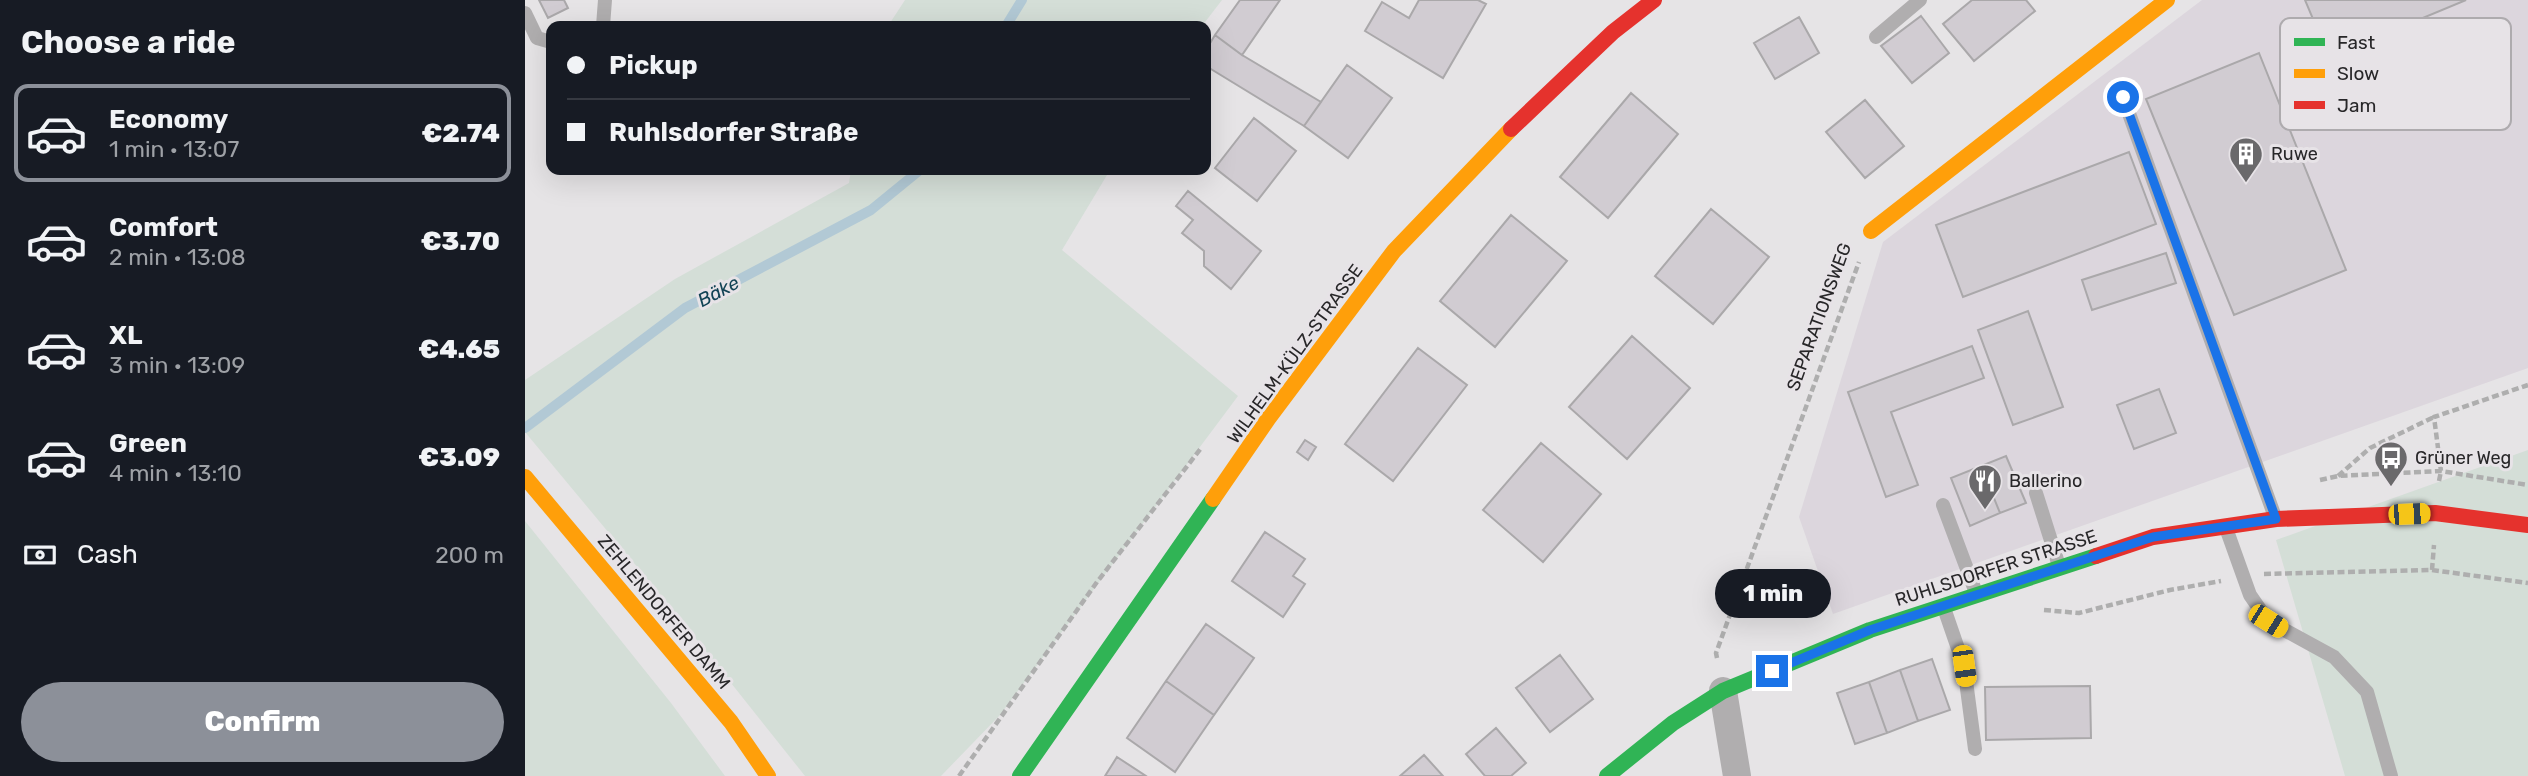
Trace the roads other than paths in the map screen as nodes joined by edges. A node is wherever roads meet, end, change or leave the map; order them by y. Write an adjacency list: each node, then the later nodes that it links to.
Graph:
1 (605, 0): 6 (lane)
2 (1920, 0): 7 (lane)
3 (2167, 0): 10 (main road, SEPARATIONSWEG)
4 (1650, 1): 23 (main road, WILHELM-KÜLZ-STRASSE)
5 (525, 13): 8 (lane)
6 (603, 21)
7 (1876, 37)
8 (546, 40)
9 (2123, 97): 14 (lane)
10 (1871, 231)
11 (525, 477): 22 (main road, ZEHLENDORFER DAMM)
12 (2036, 493): 17 (lane)
13 (1943, 505): 18 (lane)
14 (2276, 519): 15 (main road, RUHLSDORFER STRASSE); 16 (main road, RUHLSDORFER STRASSE)
15 (2528, 525)
16 (2225, 526): 17 (main road, RUHLSDORFER STRASSE); 26 (lane)
17 (2059, 568): 18 (main road, RUHLSDORFER STRASSE)
18 (1977, 595): 19 (main road, RUHLSDORFER STRASSE)
19 (1944, 606): 20 (main road, RUHLSDORFER STRASSE); 21 (lane)
20 (1723, 691): 24 (main road, RUHLSDORFER STRASSE); 25 (street)
21 (1975, 749)
22 (768, 776)
23 (1020, 776)
24 (1607, 776)
25 (1737, 776)
26 (2391, 776)

